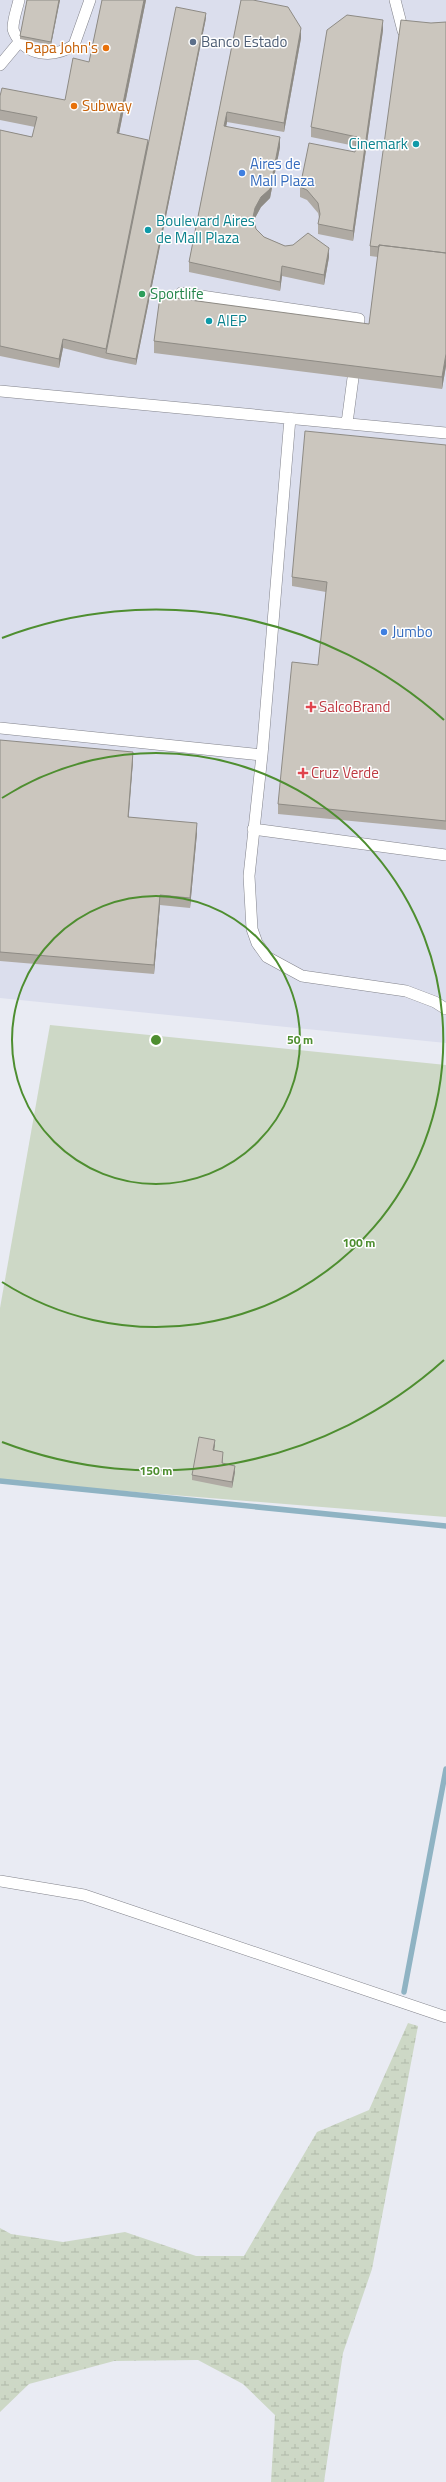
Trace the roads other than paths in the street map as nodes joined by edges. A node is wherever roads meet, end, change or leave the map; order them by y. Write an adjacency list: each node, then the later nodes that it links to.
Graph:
1 (19, 0): 5 (lane)
2 (90, 0): 5 (lane)
3 (395, 0): 4 (lane)
4 (403, 31)
5 (20, 41): 6 (lane)
6 (0, 65)
7 (181, 293): 8 (lane)
8 (358, 334)
9 (353, 378): 12 (lane)
10 (0, 391): 11 (lane)
11 (290, 418): 12 (lane); 15 (lane)
12 (347, 423): 13 (lane)
13 (446, 433)
14 (0, 728): 15 (lane)
15 (262, 755): 16 (lane)
16 (253, 829): 17 (lane); 18 (lane)
17 (446, 855)
18 (446, 1009)
19 (0, 1881): 20 (lane)
20 (446, 2017)

